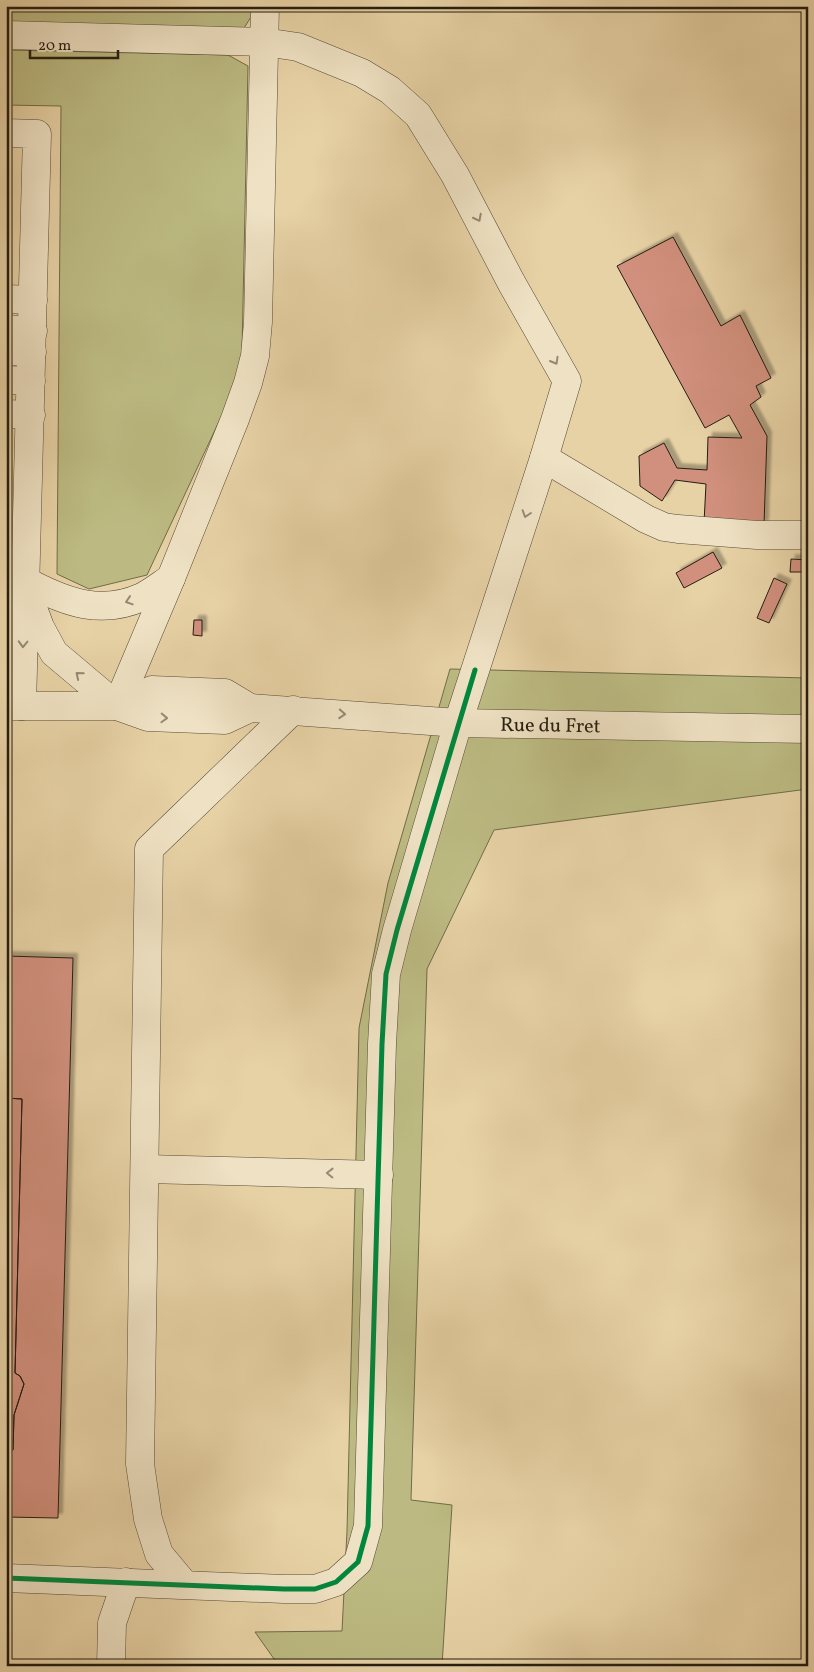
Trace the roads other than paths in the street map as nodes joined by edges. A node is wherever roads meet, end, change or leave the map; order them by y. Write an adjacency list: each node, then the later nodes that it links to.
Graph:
1 (265, 6): 3 (street)
2 (6, 35): 3 (street)
3 (264, 42): 10 (street, one-way to 10); 12 (street)
4 (6, 133): 6 (street)
5 (6, 299): 6 (street)
6 (33, 300): 7 (street)
7 (19, 341): 8 (street)
8 (19, 381): 9 (street)
9 (18, 414): 13 (street)
10 (544, 458): 11 (street); 17 (street, one-way to 17)
11 (808, 535)
12 (171, 578): 13 (street, one-way to 13); 15 (street)
13 (28, 581): 14 (street, one-way to 14); 15 (street, one-way to 13)
14 (14, 706): 15 (street)
15 (117, 706): 16 (street, Rue du Fret)
16 (293, 710): 17 (street, Rue du Fret, one-way to 17); 19 (street)
17 (458, 723): 18 (street, Rue du Fret); 20 (street)
18 (808, 730)
19 (144, 1169): 20 (street, one-way to 19); 23 (street)
20 (379, 1174): 23 (street)
21 (6, 1578): 22 (street)
22 (126, 1582): 23 (street); 24 (street)
23 (184, 1584)
24 (111, 1666)

